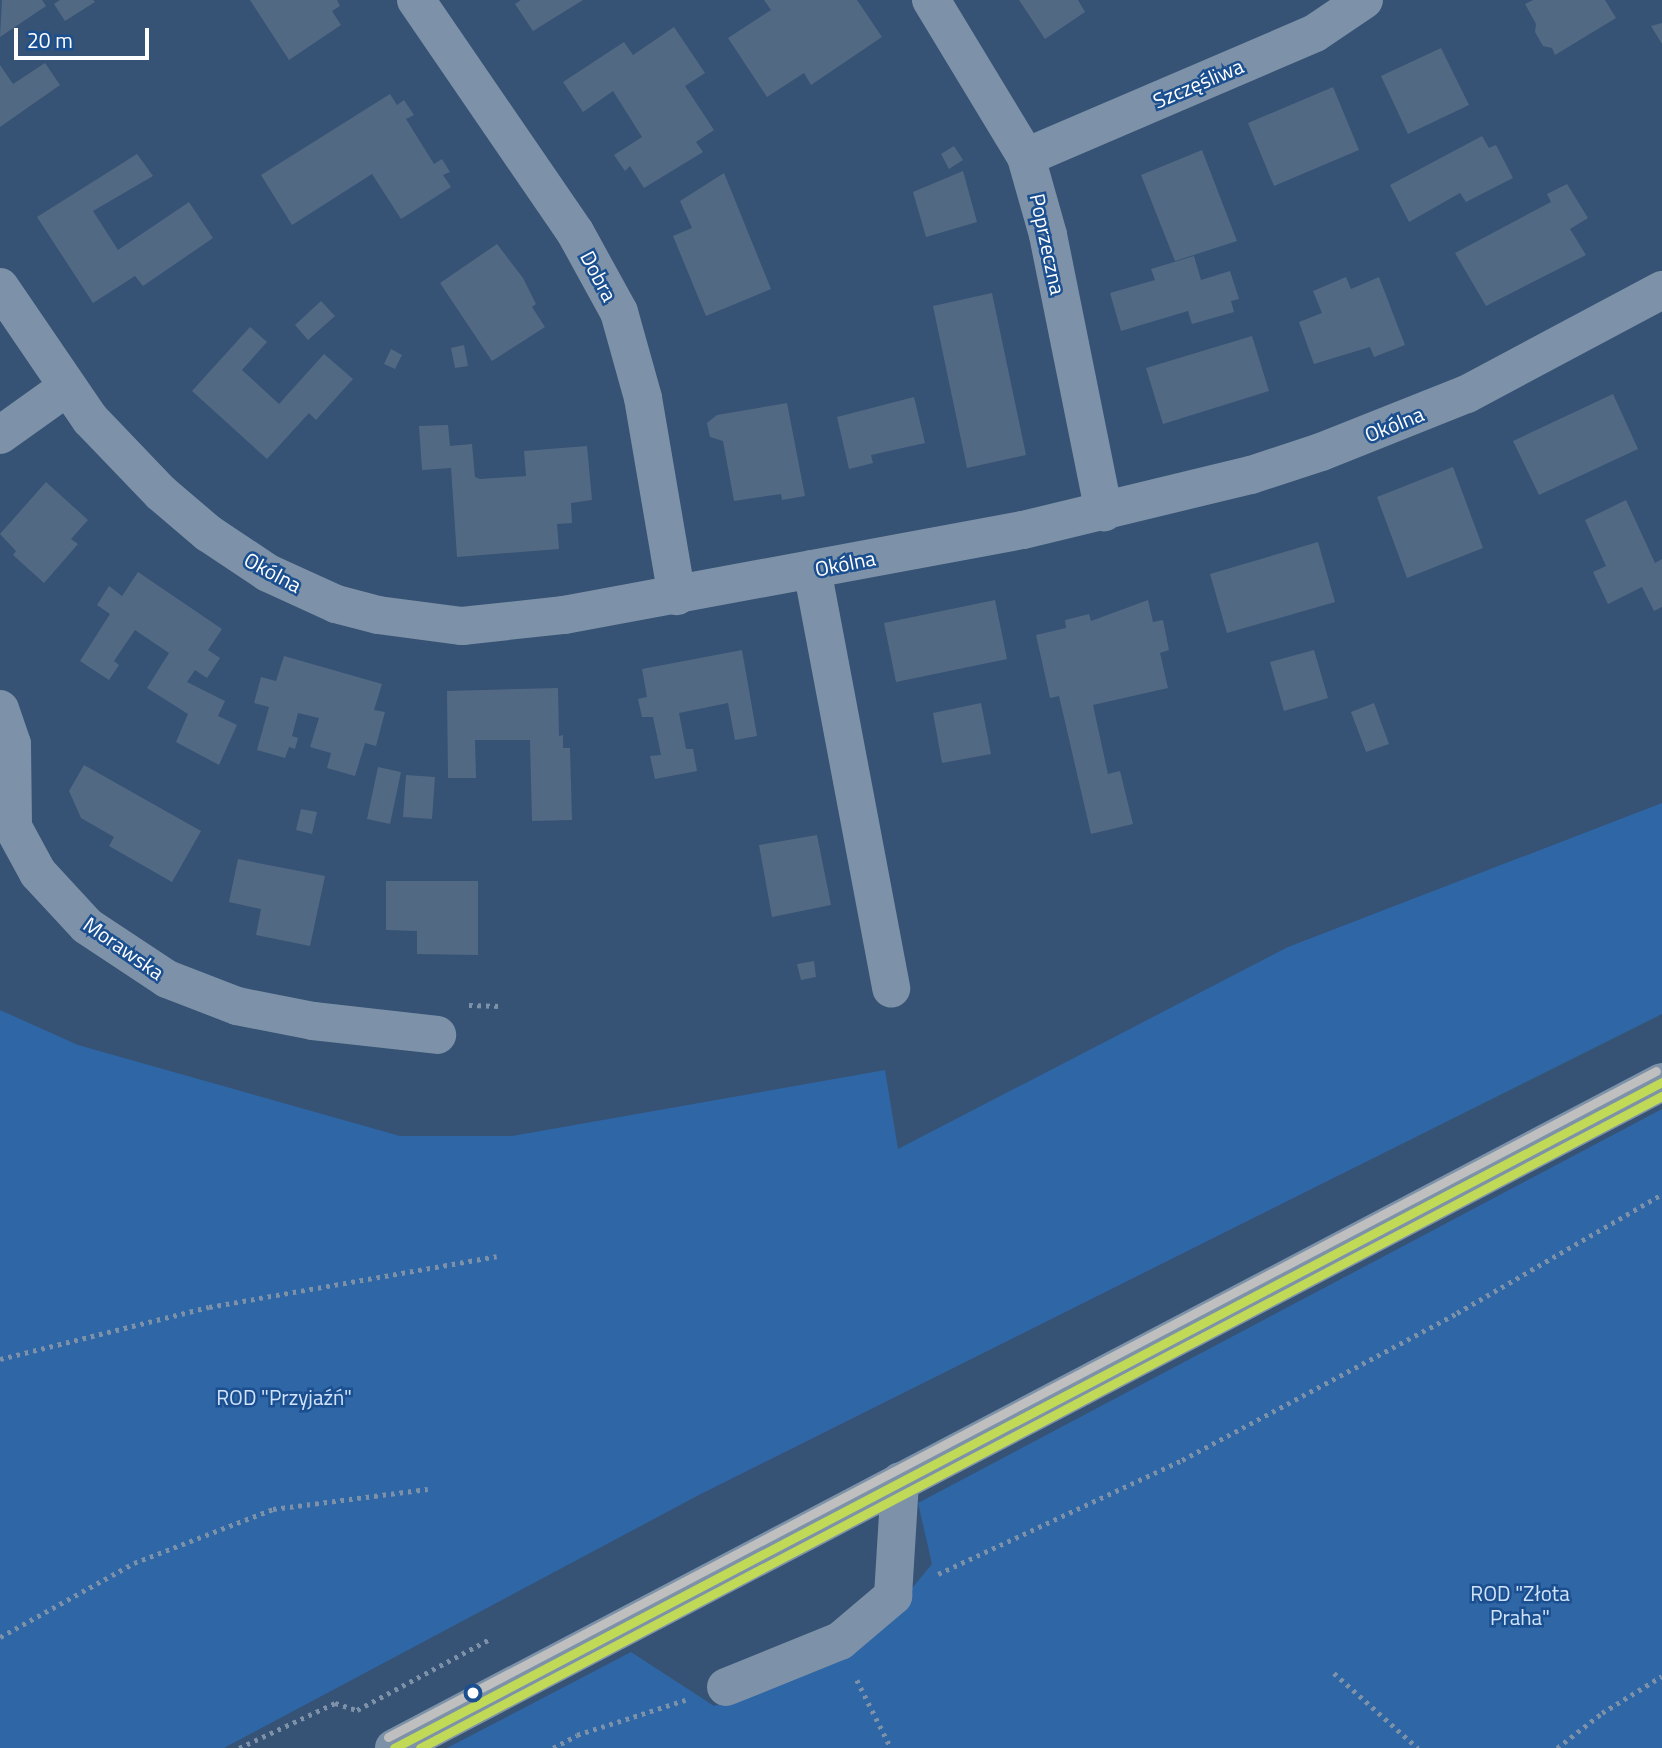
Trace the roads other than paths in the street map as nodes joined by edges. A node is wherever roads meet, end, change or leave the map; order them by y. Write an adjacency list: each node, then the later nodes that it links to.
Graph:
1 (416, 0): 11 (street, Dobra)
2 (931, 0): 4 (street, Poprzeczna)
3 (1364, 0): 4 (street, Szczęśliwa)
4 (1026, 157): 9 (street, Poprzeczna)
5 (0, 287): 7 (street, Okólna)
6 (1662, 290): 9 (street, Okólna)
7 (66, 388): 8 (street); 11 (street, Okólna)
8 (0, 435)
9 (1104, 512): 10 (street, Okólna)
10 (812, 569): 11 (street, Okólna); 13 (street)
11 (677, 596)
12 (0, 709): 14 (street, Morawska)
13 (891, 989)
14 (437, 1035)
15 (1662, 1082): 16 (street)
16 (900, 1481): 17 (street); 18 (street)
17 (726, 1687)
18 (394, 1748)

